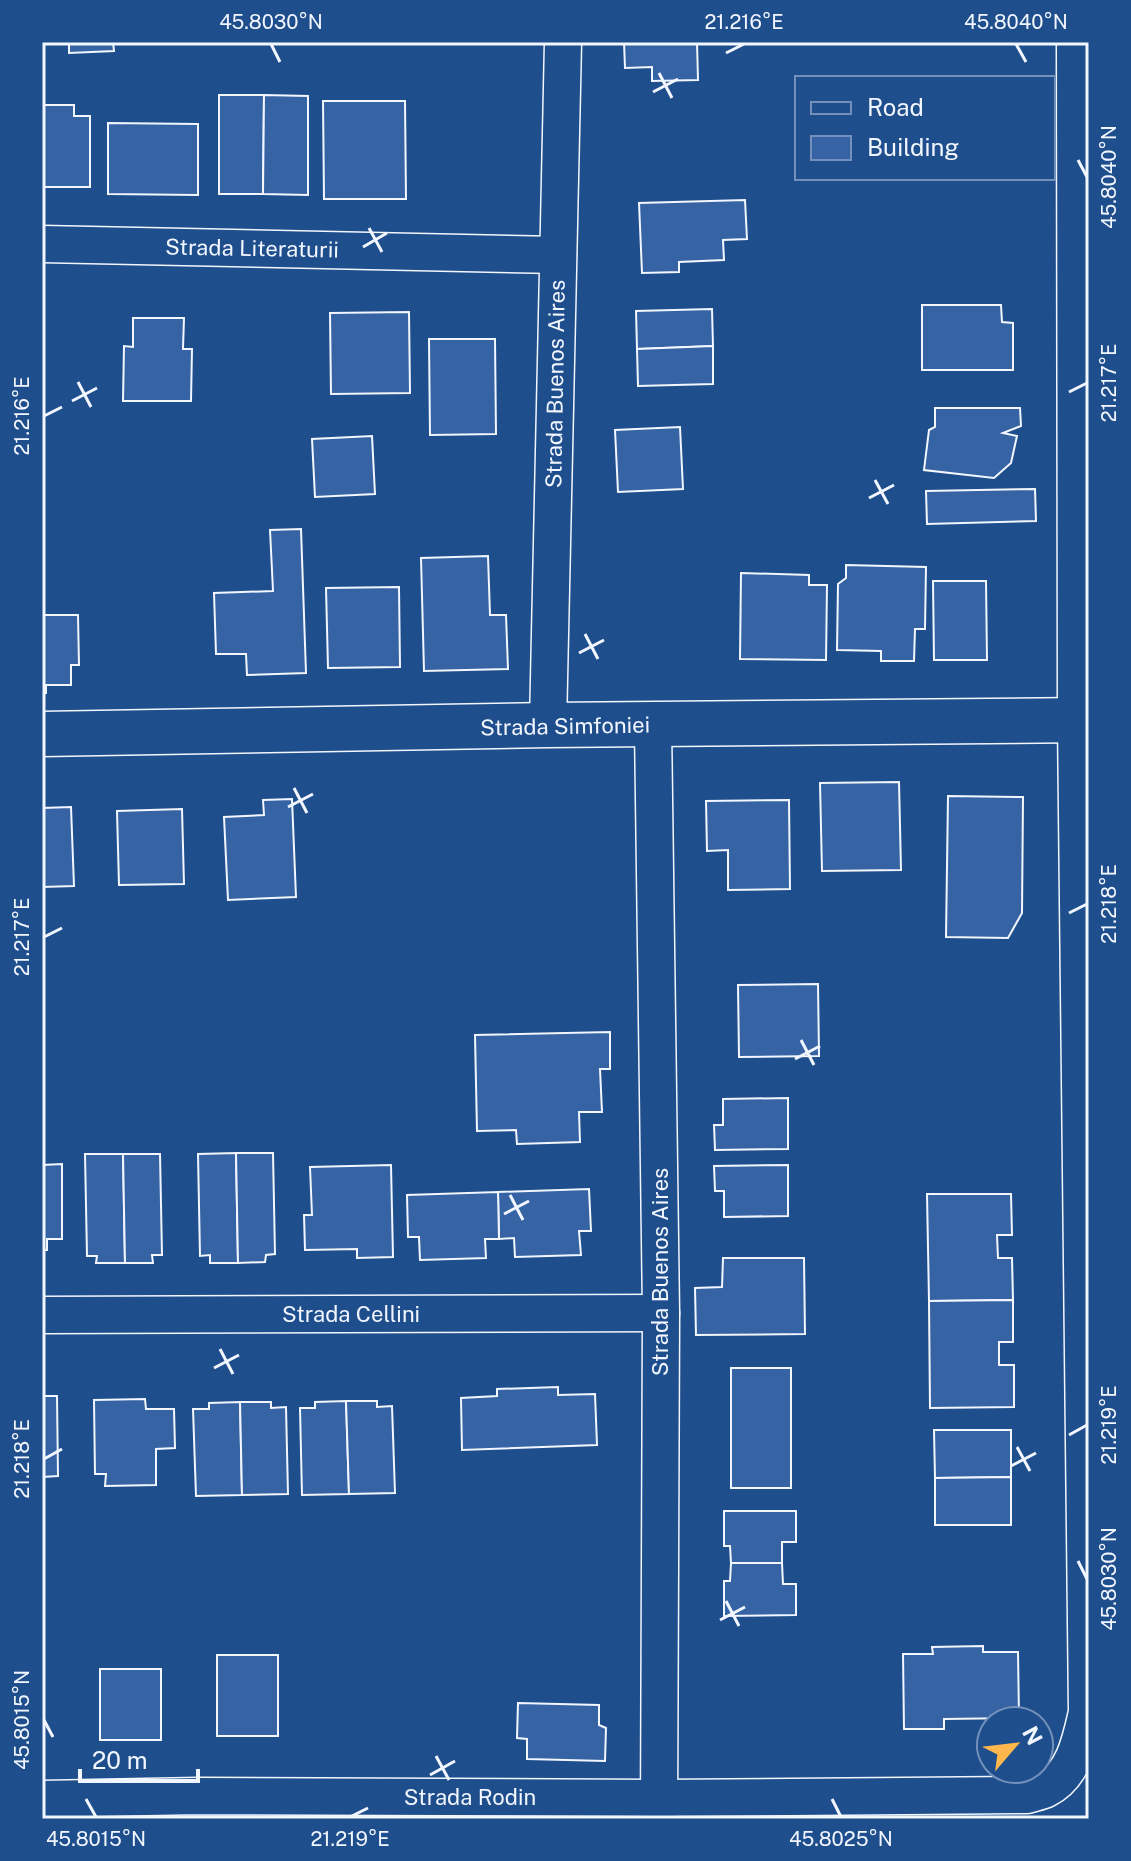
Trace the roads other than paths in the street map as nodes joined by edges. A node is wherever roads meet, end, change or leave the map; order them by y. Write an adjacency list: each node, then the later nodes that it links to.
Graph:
1 (563, 42): 4 (street, Strada Buenos Aires)
2 (1075, 42): 5 (street, Strada Rodin)
3 (42, 244): 4 (street, Strada Literaturii)
4 (558, 255): 6 (street, Strada Buenos Aires)
5 (1083, 720): 7 (street, Strada Simfoniei); 9 (street, Strada Rodin)
6 (548, 725): 7 (street, Strada Simfoniei); 8 (street, Strada Simfoniei)
7 (653, 725): 10 (street, Strada Buenos Aires)
8 (42, 734)
9 (1085, 1209): 13 (street, Strada Rodin)
10 (661, 1313): 11 (street, Strada Cellini); 13 (street, Strada Buenos Aires)
11 (42, 1315)
12 (42, 1799): 13 (street, Strada Rodin)
13 (659, 1809)

